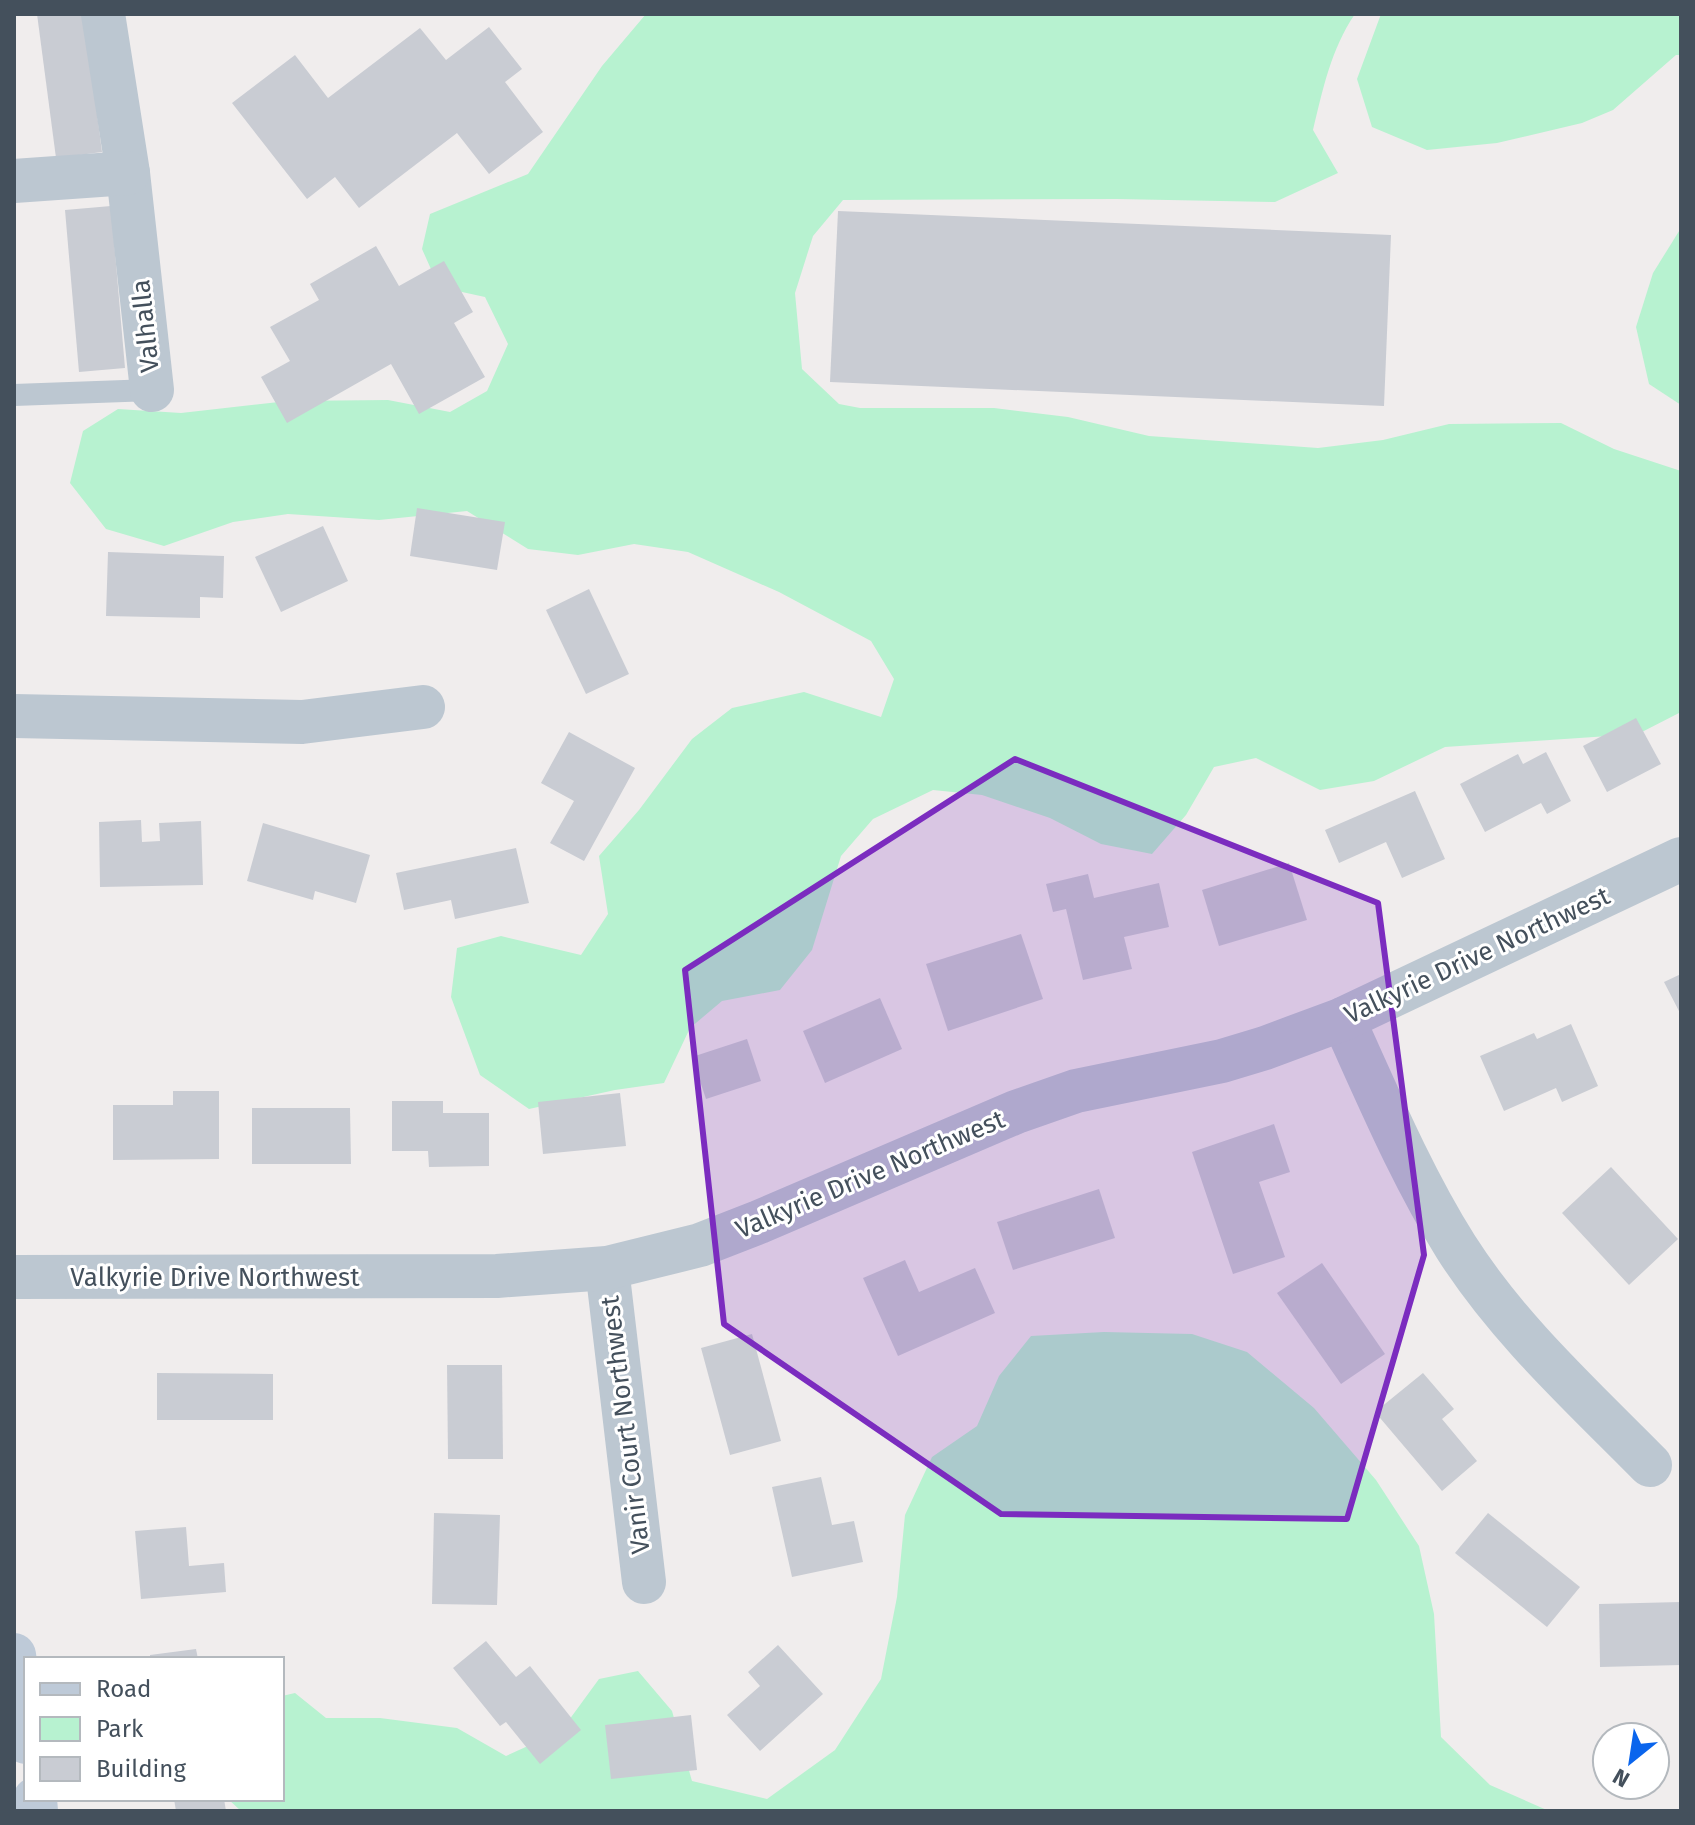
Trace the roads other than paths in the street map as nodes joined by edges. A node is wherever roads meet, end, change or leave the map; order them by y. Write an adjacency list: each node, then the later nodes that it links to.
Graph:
1 (103, 14): 2 (street, Valhalla)
2 (128, 173): 3 (street); 4 (street, Valhalla)
3 (14, 181)
4 (152, 390): 5 (lane, Valhalla)
5 (14, 395)
6 (423, 707): 7 (street)
7 (14, 716)
8 (1681, 859): 9 (street, Valkyrie Drive Northwest)
9 (1343, 1019): 10 (street, Valkyrie Drive Northwest); 12 (street)
10 (607, 1268): 11 (street, Valkyrie Drive Northwest); 13 (street, Vanir Court Northwest)
11 (14, 1277)
12 (1650, 1465)
13 (644, 1582)
14 (14, 1655): 15 (main road)
15 (24, 1728)

